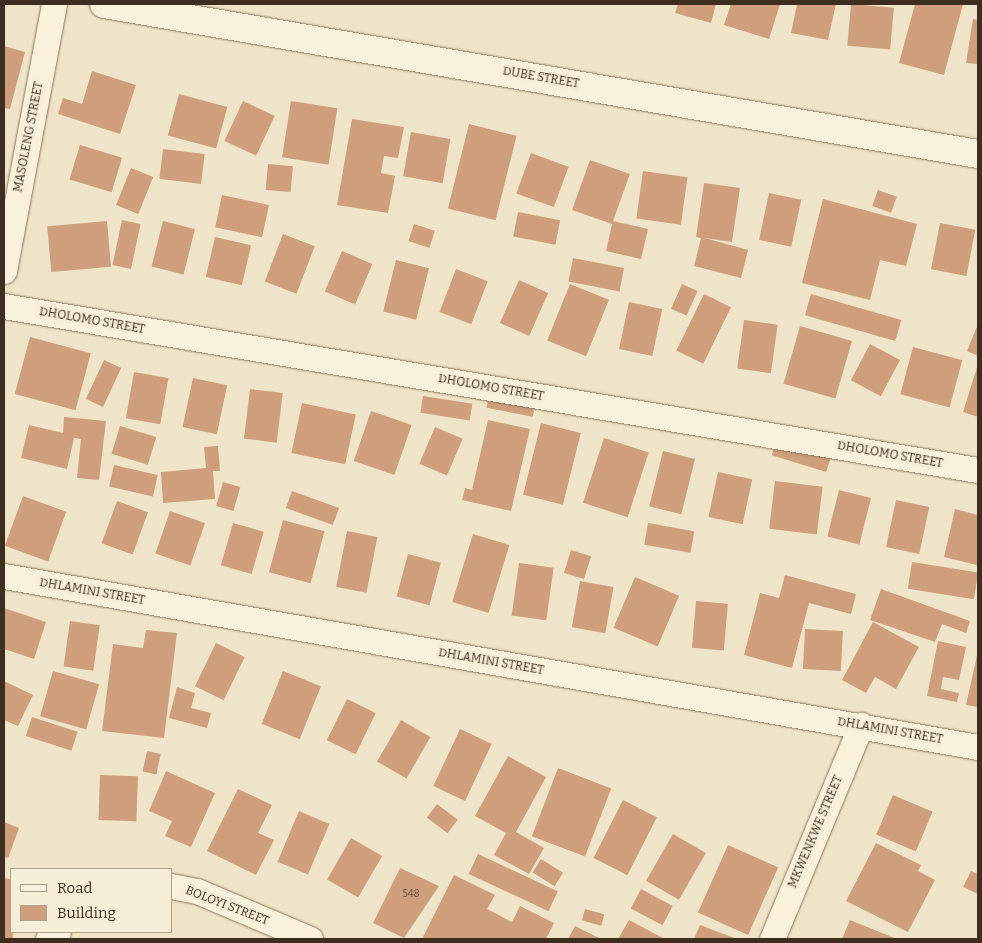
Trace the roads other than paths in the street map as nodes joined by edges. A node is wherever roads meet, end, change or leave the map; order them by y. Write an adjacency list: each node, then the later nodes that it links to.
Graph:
1 (54, 4): 4 (street, MASOLENG STREET)
2 (104, 4): 3 (street, DUBE STREET)
3 (978, 154)
4 (4, 271)
5 (4, 306): 6 (street, DHOLOMO STREET)
6 (978, 470)
7 (4, 576): 8 (street, DHLAMINI STREET)
8 (861, 725): 9 (street, DHLAMINI STREET); 12 (street, MKWENKWE STREET)
9 (978, 747)
10 (172, 886): 11 (street, BOLOYI STREET)
11 (310, 939)
12 (772, 939)

